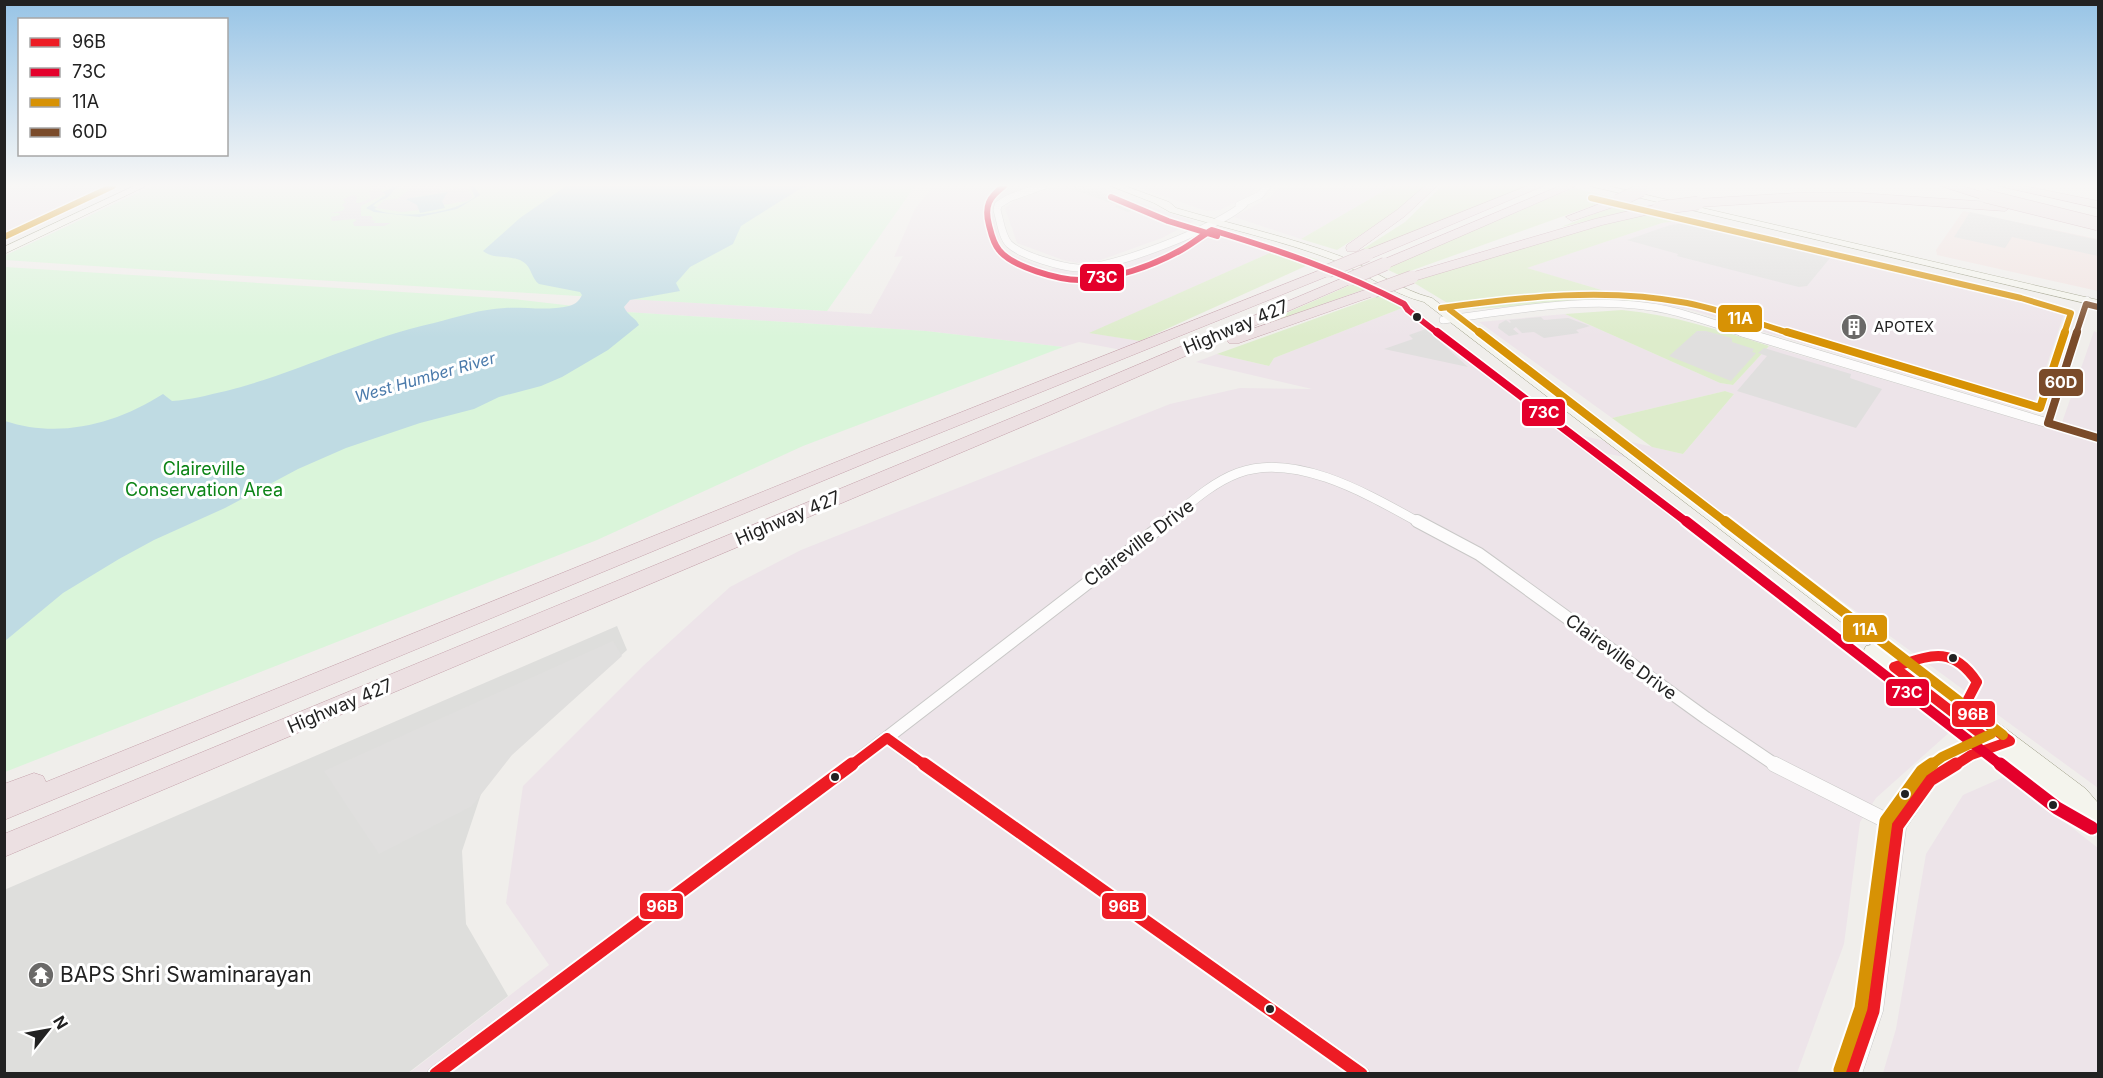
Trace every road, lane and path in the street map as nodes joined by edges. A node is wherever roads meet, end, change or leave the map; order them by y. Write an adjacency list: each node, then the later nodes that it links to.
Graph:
1 (35, 236): 11 (main road)
2 (1006, 236): 3 (street)
3 (1180, 236)
4 (1267, 236): 16 (main road)
5 (1368, 236): 12 (highway)
6 (1413, 236): 12 (highway, Highway 427, bridge)
7 (1452, 236): 17 (highway, Highway 427, bridge)
8 (1522, 236): 13 (highway, bridge)
9 (1550, 236): 13 (highway, bridge)
10 (1809, 236): 14 (main road)
11 (4, 251)
12 (1322, 269): 18 (highway, Highway 427)
13 (1412, 277): 17 (highway, bridge)
14 (2086, 302): 15 (main road); 19 (street)
15 (2098, 305)
16 (1449, 319): 19 (street); 23 (main road); 23 (main road)
17 (1211, 343): 18 (highway)
18 (1120, 367): 21 (highway, Highway 427); 28 (highway, Highway 427)
19 (2048, 423): 20 (street)
20 (2098, 438)
21 (221, 720): 24 (highway); 25 (highway, Highway 427)
22 (887, 738): 27 (street, Claireville Drive); 29 (street, Claireville Drive); 30 (street)
23 (2003, 743): 26 (main road); 27 (street)
24 (4, 795)
25 (4, 810)
26 (2098, 816)
27 (1897, 826): 31 (street)
28 (4, 846)
29 (435, 1074)
30 (1362, 1074)
31 (1851, 1074)

